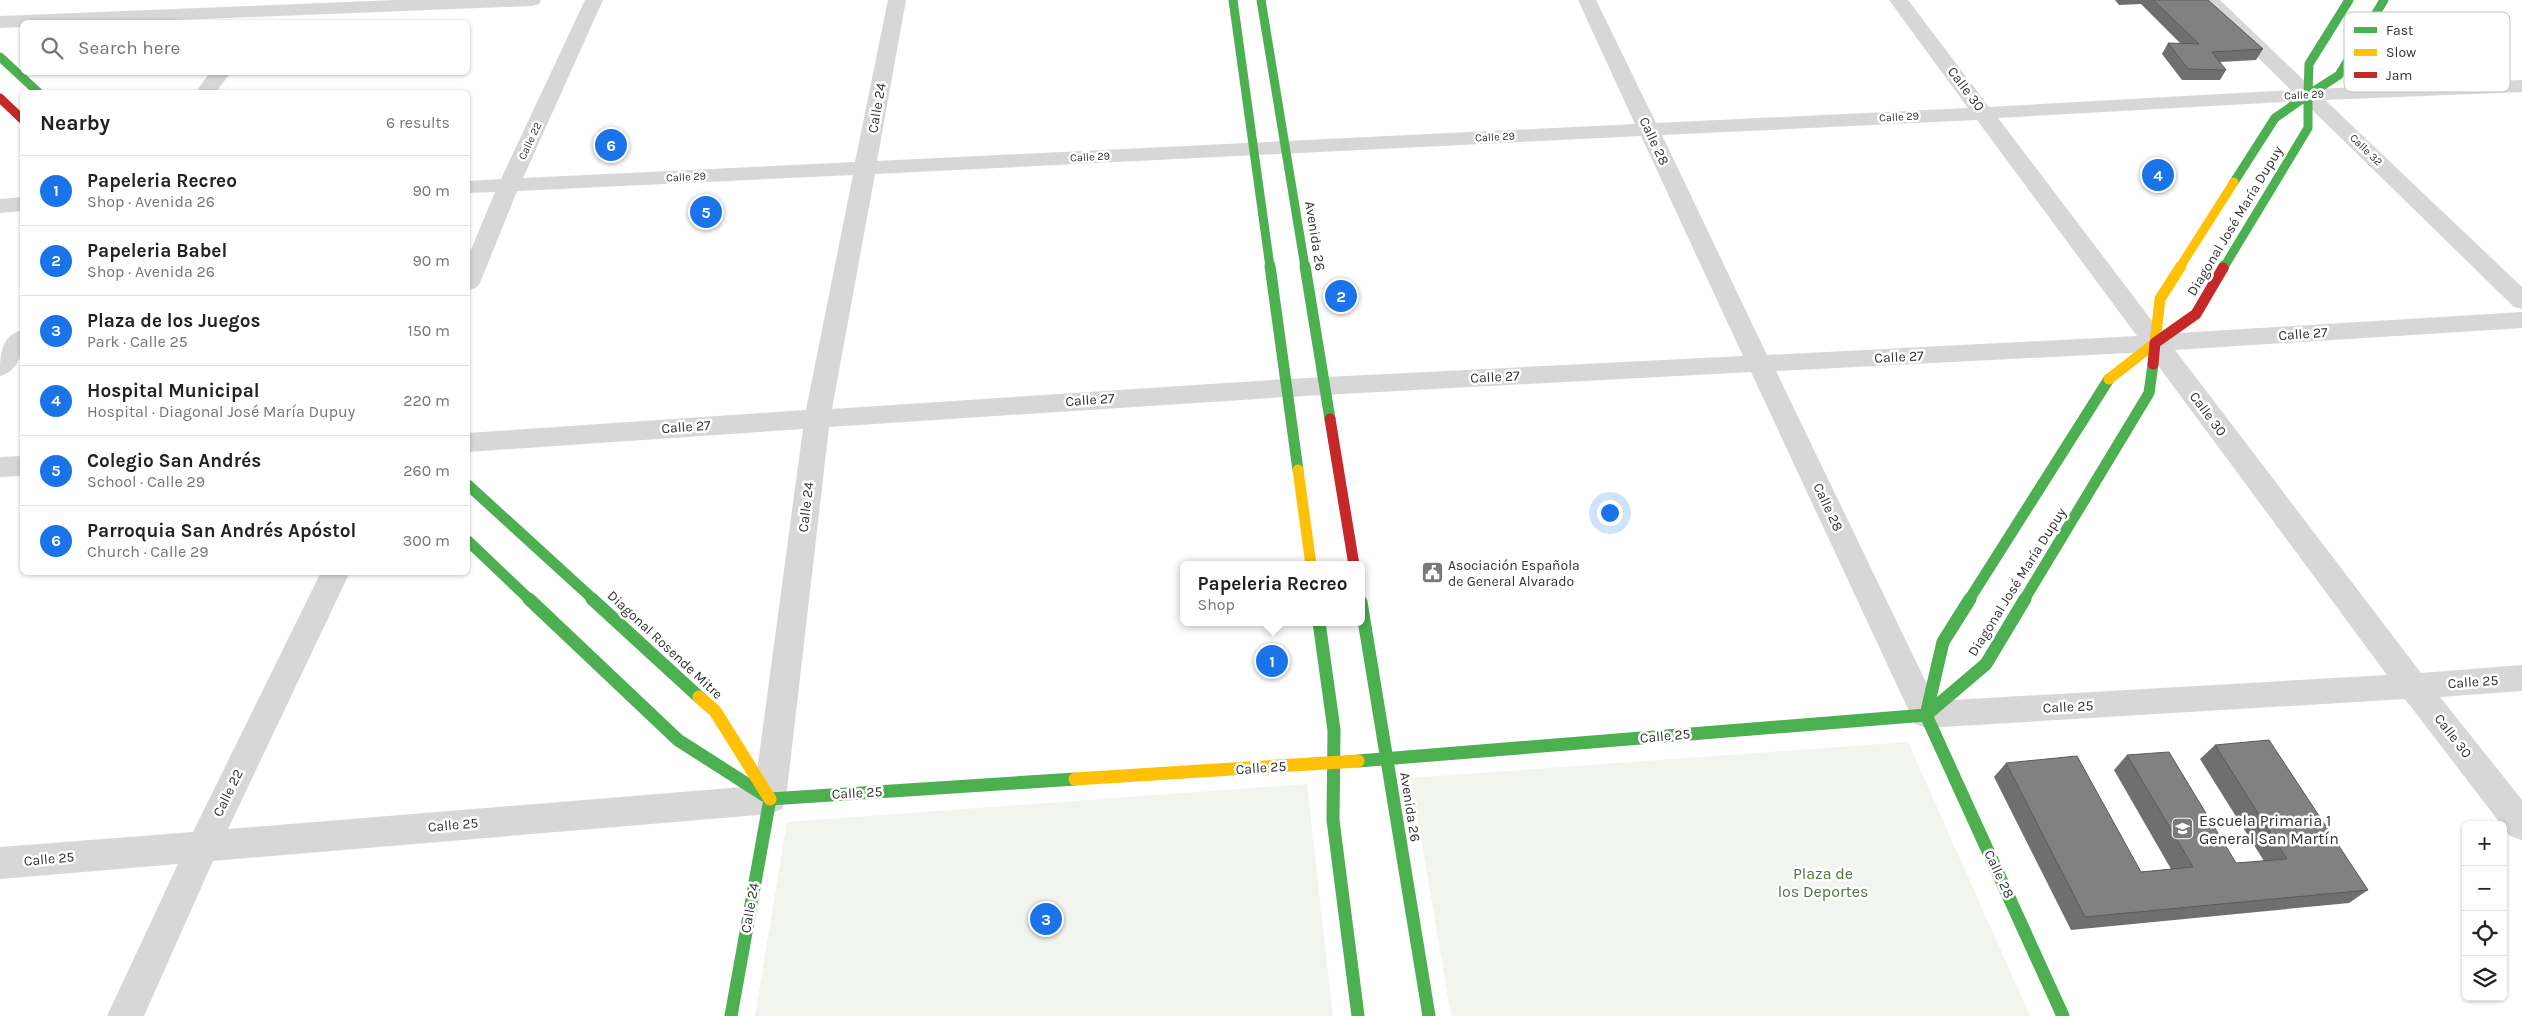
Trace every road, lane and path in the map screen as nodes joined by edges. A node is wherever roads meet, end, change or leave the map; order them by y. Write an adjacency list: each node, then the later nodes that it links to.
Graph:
1 (532, 0): 11 (street)
2 (594, 0): 30 (street, Calle 22)
3 (897, 0): 29 (street, Calle 24)
4 (1232, 0): 28 (main road)
5 (1261, 0): 27 (main road, Avenida 26)
6 (1587, 0): 26 (street, Calle 28)
7 (1898, 0): 24 (street, Calle 30)
8 (2209, 0): 22 (street, Calle 32)
9 (2349, 0): 22 (main road, Diagonal José María Dupuy)
10 (2384, 0): 12 (main road, Diagonal José María Dupuy)
11 (266, 11): 13 (street)
12 (2377, 12)
13 (48, 20)
14 (20, 21): 15 (street)
15 (0, 22)
16 (0, 57): 19 (main road)
17 (2344, 68): 22 (main road, Diagonal José María Dupuy)
18 (219, 75): 20 (street)
19 (36, 90)
20 (208, 90)
21 (2379, 92): 22 (street, Calle 29)
22 (2308, 95): 24 (street, Calle 29); 35 (street, Calle 32); 38 (main road, Diagonal José María Dupuy); 38 (main road, Diagonal José María Dupuy)
23 (0, 98): 25 (main road)
24 (1984, 113): 26 (street, Calle 29); 38 (street, Calle 30)
25 (20, 117)
26 (1649, 130): 27 (street, Calle 29); 39 (street, Calle 28)
27 (1285, 147): 28 (street, Calle 29); 41 (main road, Avenida 26)
28 (1253, 149): 29 (street, Calle 29); 42 (main road)
29 (867, 168): 30 (street, Calle 29); 43 (street, Calle 24)
30 (510, 185): 31 (street, Calle 29); 34 (street, Calle 22)
31 (470, 186)
32 (20, 204): 33 (street)
33 (0, 206)
34 (470, 278)
35 (2522, 301)
36 (2522, 320): 38 (street, Calle 27)
37 (20, 341): 40 (street)
38 (2155, 343): 39 (street, Calle 27); 55 (street, Calle 30); 56 (main road, Diagonal José María Dupuy); 56 (main road, Diagonal José María Dupuy)
39 (1761, 364): 41 (street, Calle 27); 56 (street, Calle 28)
40 (0, 368)
41 (1325, 386): 42 (street, Calle 27); 50 (main road, Avenida 26)
42 (1286, 388): 43 (street, Calle 27); 49 (main road)
43 (817, 418): 44 (street, Calle 27); 59 (street, Calle 24)
44 (470, 442)
45 (20, 466): 46 (street)
46 (0, 467)
47 (470, 487): 59 (main road, Diagonal Rosende Mitre)
48 (470, 543): 59 (main road)
49 (1310, 561)
50 (1353, 561)
51 (335, 575): 61 (street, Calle 22)
52 (1320, 626): 58 (main road)
53 (1365, 626): 57 (main road, Avenida 26)
54 (2522, 678): 55 (street, Calle 25)
55 (2413, 686): 56 (street, Calle 25); 60 (street, Calle 30)
56 (1926, 715): 57 (main road, Calle 25); 67 (main road, Calle 28)
57 (1387, 759): 58 (main road, Calle 25); 66 (main road, Avenida 26)
58 (1332, 763): 59 (main road, Calle 25); 65 (main road)
59 (770, 799): 61 (street, Calle 25); 64 (main road, Calle 24)
60 (2522, 825)
61 (203, 846): 62 (street, Calle 25); 63 (street, Calle 22)
62 (0, 863)
63 (125, 1016)
64 (731, 1016)
65 (1358, 1016)
66 (1429, 1016)
67 (2063, 1016)

